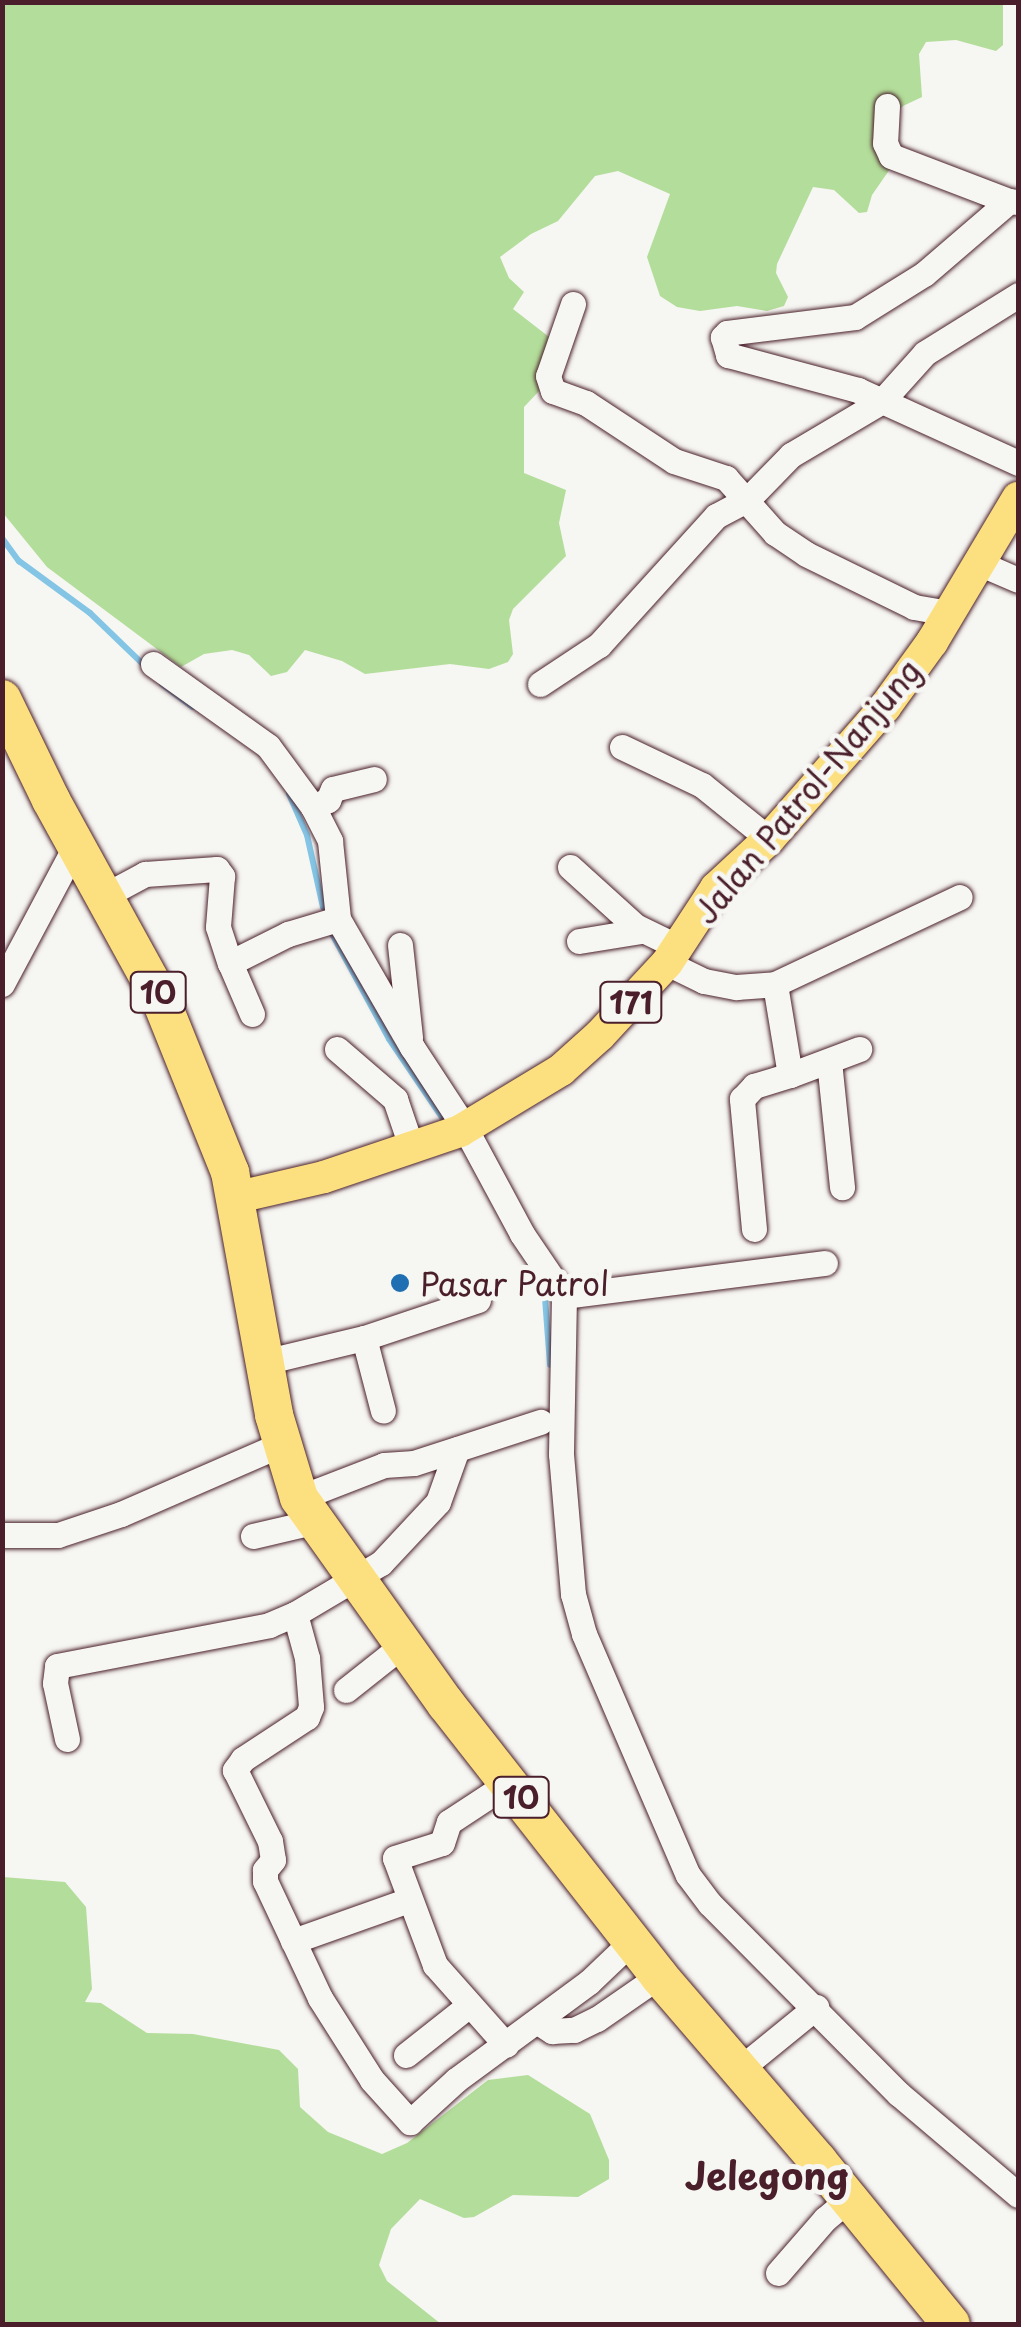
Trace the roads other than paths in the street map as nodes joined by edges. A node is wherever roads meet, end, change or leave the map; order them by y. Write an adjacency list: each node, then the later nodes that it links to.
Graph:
1 (888, 106): 2 (street)
2 (1014, 202): 5 (street)
3 (1018, 295): 5 (street)
4 (573, 304): 8 (street)
5 (882, 402): 6 (street); 8 (street)
6 (1018, 463)
7 (1018, 498): 9 (main road, Jalan Patrol-Nanjung / 171)
8 (748, 499): 11 (street); 13 (street)
9 (981, 564): 10 (street); 11 (main road, Jalan Patrol-Nanjung / 171)
10 (1018, 580)
11 (948, 613): 18 (main road, Jalan Patrol-Nanjung / 171)
12 (153, 664): 17 (street)
13 (540, 684)
14 (2, 698): 19 (highway, 10)
15 (622, 746): 18 (street)
16 (374, 779): 17 (street)
17 (313, 808): 23 (street)
18 (769, 839): 27 (main road, Jalan Patrol-Nanjung / 171)
19 (76, 845): 21 (highway, 10); 29 (street)
20 (570, 867): 24 (street)
21 (104, 896): 28 (street); 40 (highway, 10)
22 (960, 897): 30 (street)
23 (338, 919): 28 (street); 32 (street)
24 (641, 930): 25 (street); 27 (street)
25 (579, 942)
26 (400, 944): 32 (street)
27 (673, 955): 30 (street); 37 (main road, Jalan Patrol-Nanjung / 171)
28 (230, 963): 31 (street)
29 (2, 984)
30 (775, 984): 36 (street)
31 (252, 1014)
32 (412, 1047): 37 (street)
33 (859, 1048): 35 (street)
34 (337, 1049): 38 (street)
35 (829, 1061): 36 (street); 39 (street)
36 (790, 1076): 41 (street)
37 (457, 1132): 38 (main road, Jalan Patrol-Nanjung / 171); 43 (street)
38 (412, 1150): 40 (main road, Jalan Patrol-Nanjung / 171)
39 (842, 1187)
40 (238, 1197): 46 (highway, 10)
41 (754, 1229)
42 (825, 1262): 43 (street)
43 (564, 1296): 65 (street)
44 (478, 1300): 45 (street)
45 (364, 1338): 46 (street); 47 (street)
46 (264, 1362): 49 (highway, 10)
47 (382, 1411)
48 (540, 1422): 50 (street)
49 (282, 1444): 51 (highway, 10); 52 (street)
50 (457, 1449): 51 (street); 54 (street)
51 (306, 1510): 53 (street); 54 (highway, 10)
52 (2, 1535)
53 (253, 1536)
54 (353, 1579): 55 (street); 56 (highway, 10)
55 (296, 1614): 58 (street); 61 (street)
56 (404, 1644): 57 (street); 59 (highway, 10)
57 (346, 1690)
58 (67, 1739)
59 (510, 1782): 60 (street); 62 (highway, 10)
60 (409, 1900): 61 (street); 64 (street)
61 (293, 1940): 68 (street)
62 (626, 1946): 63 (highway, 10); 66 (street); 67 (street)
63 (660, 1976): 66 (street); 70 (highway, 10)
64 (468, 2006): 68 (street); 69 (street)
65 (816, 2008): 70 (street); 71 (street)
66 (597, 2019): 67 (street)
67 (538, 2022): 68 (street)
68 (506, 2045)
69 (406, 2055)
70 (741, 2068): 72 (highway, 10)
71 (1018, 2195)
72 (849, 2200): 73 (street); 74 (highway, 10)
73 (778, 2273)
74 (950, 2324)

